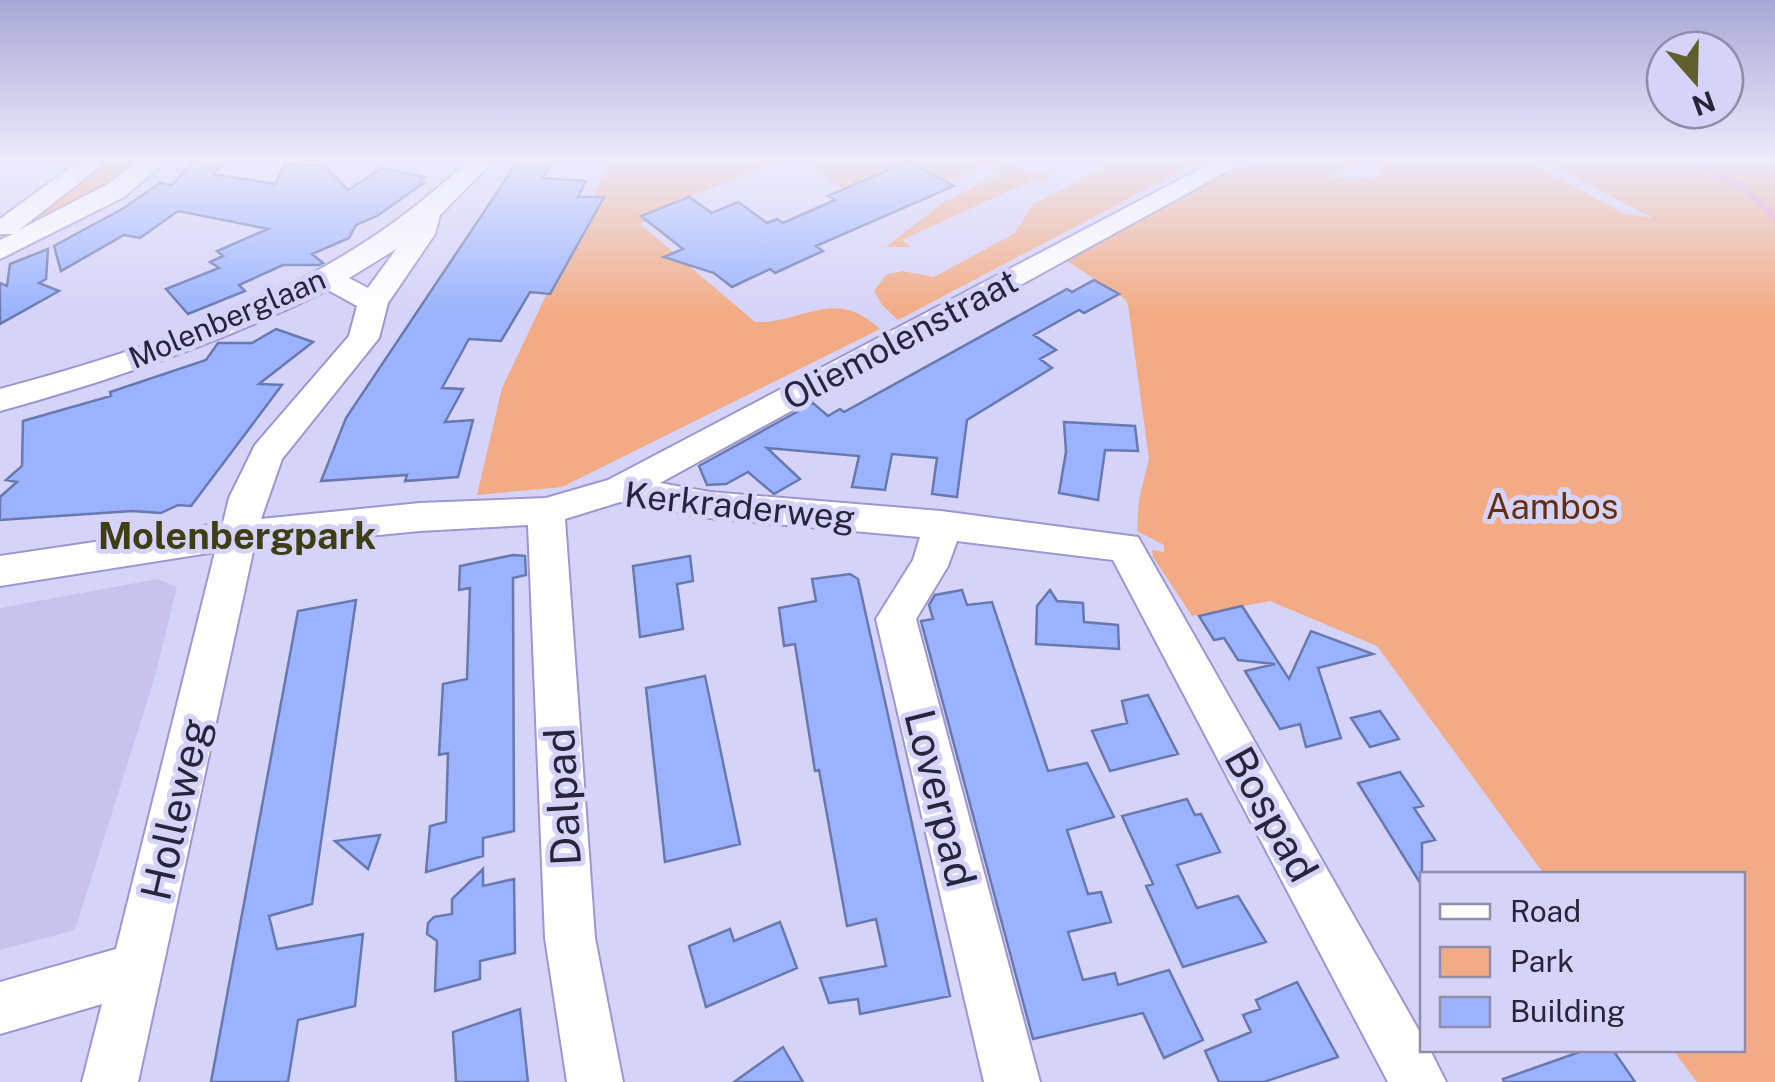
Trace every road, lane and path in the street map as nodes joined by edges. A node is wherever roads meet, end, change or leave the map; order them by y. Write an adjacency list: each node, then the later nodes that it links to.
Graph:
1 (27, 211): 6 (street)
2 (75, 211): 7 (street)
3 (427, 211): 8 (street, Molenberglaan)
4 (429, 211): 9 (street, Holleweg)
5 (1139, 211): 11 (street, Oliemolenstraat)
6 (0, 232)
7 (0, 250)
8 (326, 277): 9 (street); 10 (street, Molenberglaan)
9 (373, 303): 14 (street, Holleweg)
10 (0, 400)
11 (620, 489): 12 (street, Kerkraderweg); 13 (street, Kerkraderweg)
12 (546, 510): 14 (street, Kerkraderweg); 20 (street, Dalpad)
13 (941, 525): 15 (street, Kerkraderweg); 21 (street, Loverpad)
14 (237, 535): 16 (street, Kerkraderweg); 17 (street, Holleweg)
15 (1124, 547): 22 (street, Bospad)
16 (0, 571)
17 (138, 968): 18 (street); 19 (street, Holleweg)
18 (0, 1008)
19 (110, 1082)
20 (594, 1082)
21 (1012, 1082)
22 (1418, 1082)

